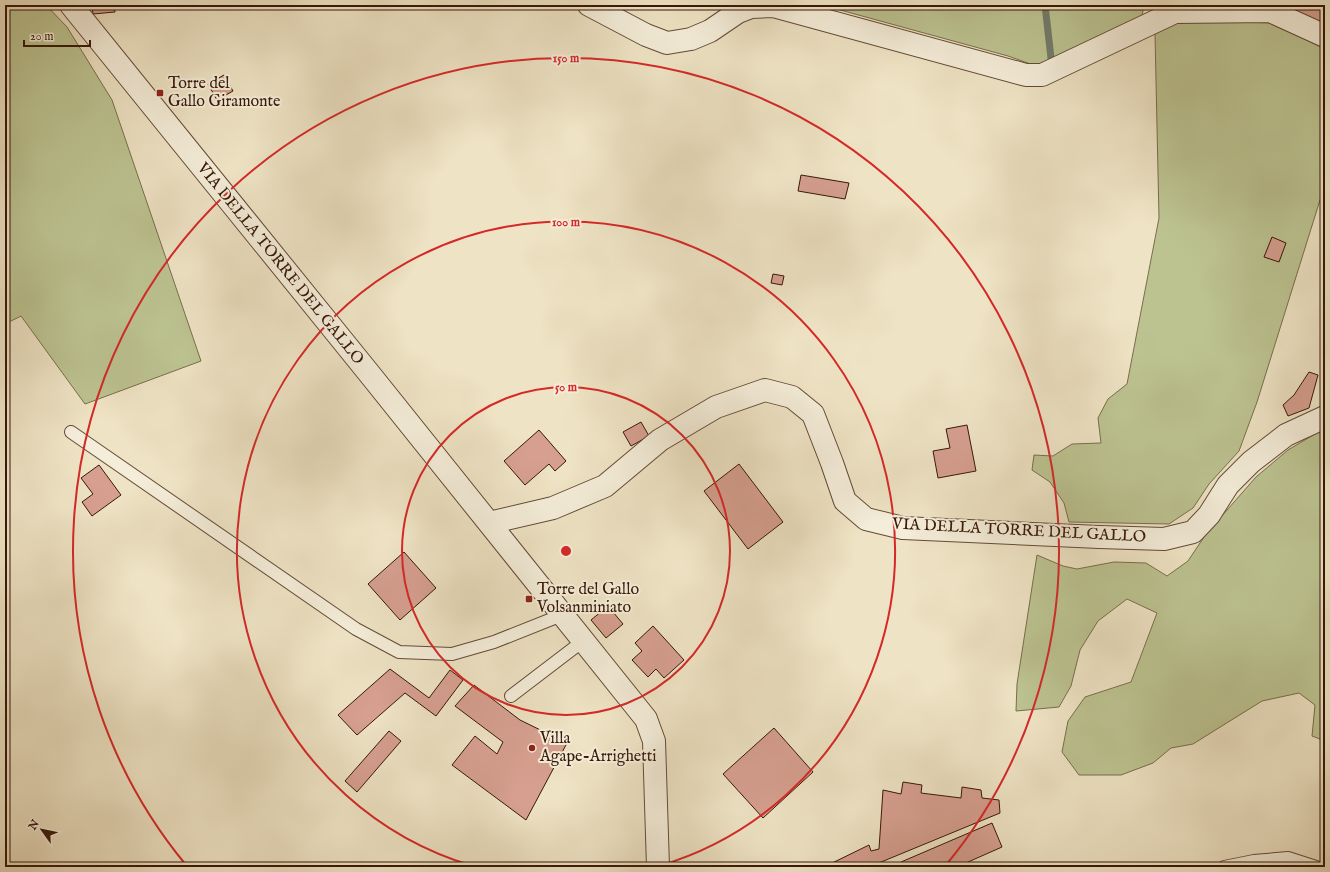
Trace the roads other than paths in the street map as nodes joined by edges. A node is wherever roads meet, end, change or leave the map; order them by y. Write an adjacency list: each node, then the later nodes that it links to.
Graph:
1 (71, 5): 6 (street, VIA DELLA TORRE DEL GALLO)
2 (589, 5): 3 (street)
3 (1325, 36)
4 (1325, 417): 6 (street, VIA DELLA TORRE DEL GALLO)
5 (71, 432): 7 (lane)
6 (489, 523): 7 (street, VIA DELLA TORRE DEL GALLO)
7 (562, 615): 8 (street, VIA DELLA TORRE DEL GALLO)
8 (583, 642): 9 (lane); 10 (street, VIA DELLA TORRE DEL GALLO)
9 (511, 696)
10 (658, 867)
11 (1224, 867): 12 (lane)
12 (1316, 867)

